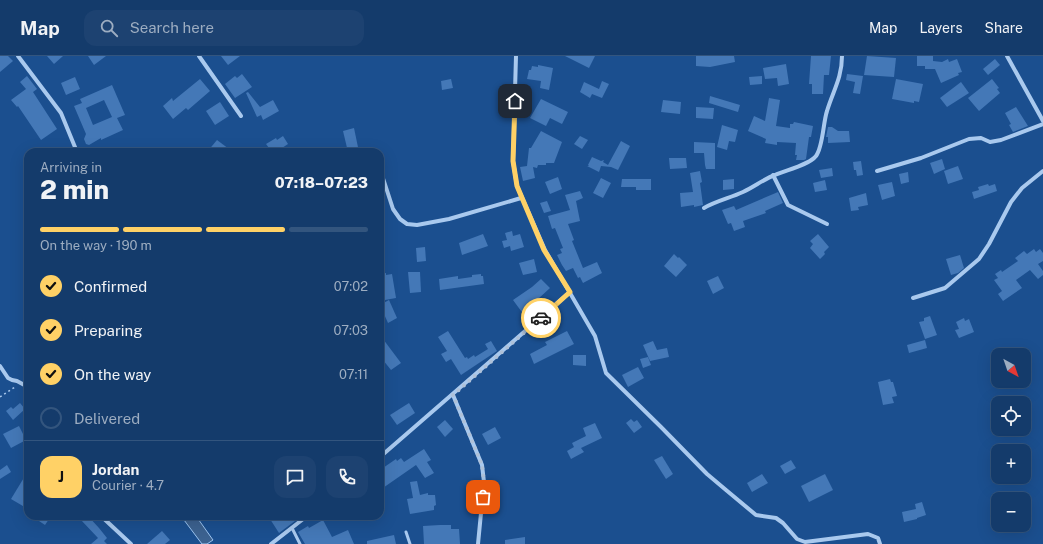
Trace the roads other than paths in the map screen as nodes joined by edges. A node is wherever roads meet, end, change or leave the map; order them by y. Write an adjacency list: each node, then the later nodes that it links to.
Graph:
1 (18, 56): 9 (street)
2 (200, 56): 6 (street)
3 (516, 56): 14 (street)
4 (842, 56): 12 (street)
5 (1008, 56): 7 (street)
6 (241, 116)
7 (1043, 120)
8 (1043, 124): 10 (street)
9 (76, 148)
10 (877, 171)
11 (1043, 172): 18 (street)
12 (773, 175): 15 (street); 16 (street)
13 (384, 182): 14 (street)
14 (521, 198): 17 (street)
15 (704, 208)
16 (827, 224)
17 (570, 292): 21 (street); 32 (street)
18 (914, 298)
19 (0, 366): 20 (street)
20 (24, 384)
21 (453, 395): 22 (street); 31 (street)
22 (384, 454)
23 (106, 520): 27 (street)
24 (302, 520): 25 (street)
25 (292, 528): 28 (street); 29 (lane)
26 (406, 532): 30 (lane)
27 (131, 544)
28 (271, 544)
29 (300, 544)
30 (410, 544)
31 (478, 544)
32 (880, 544)

